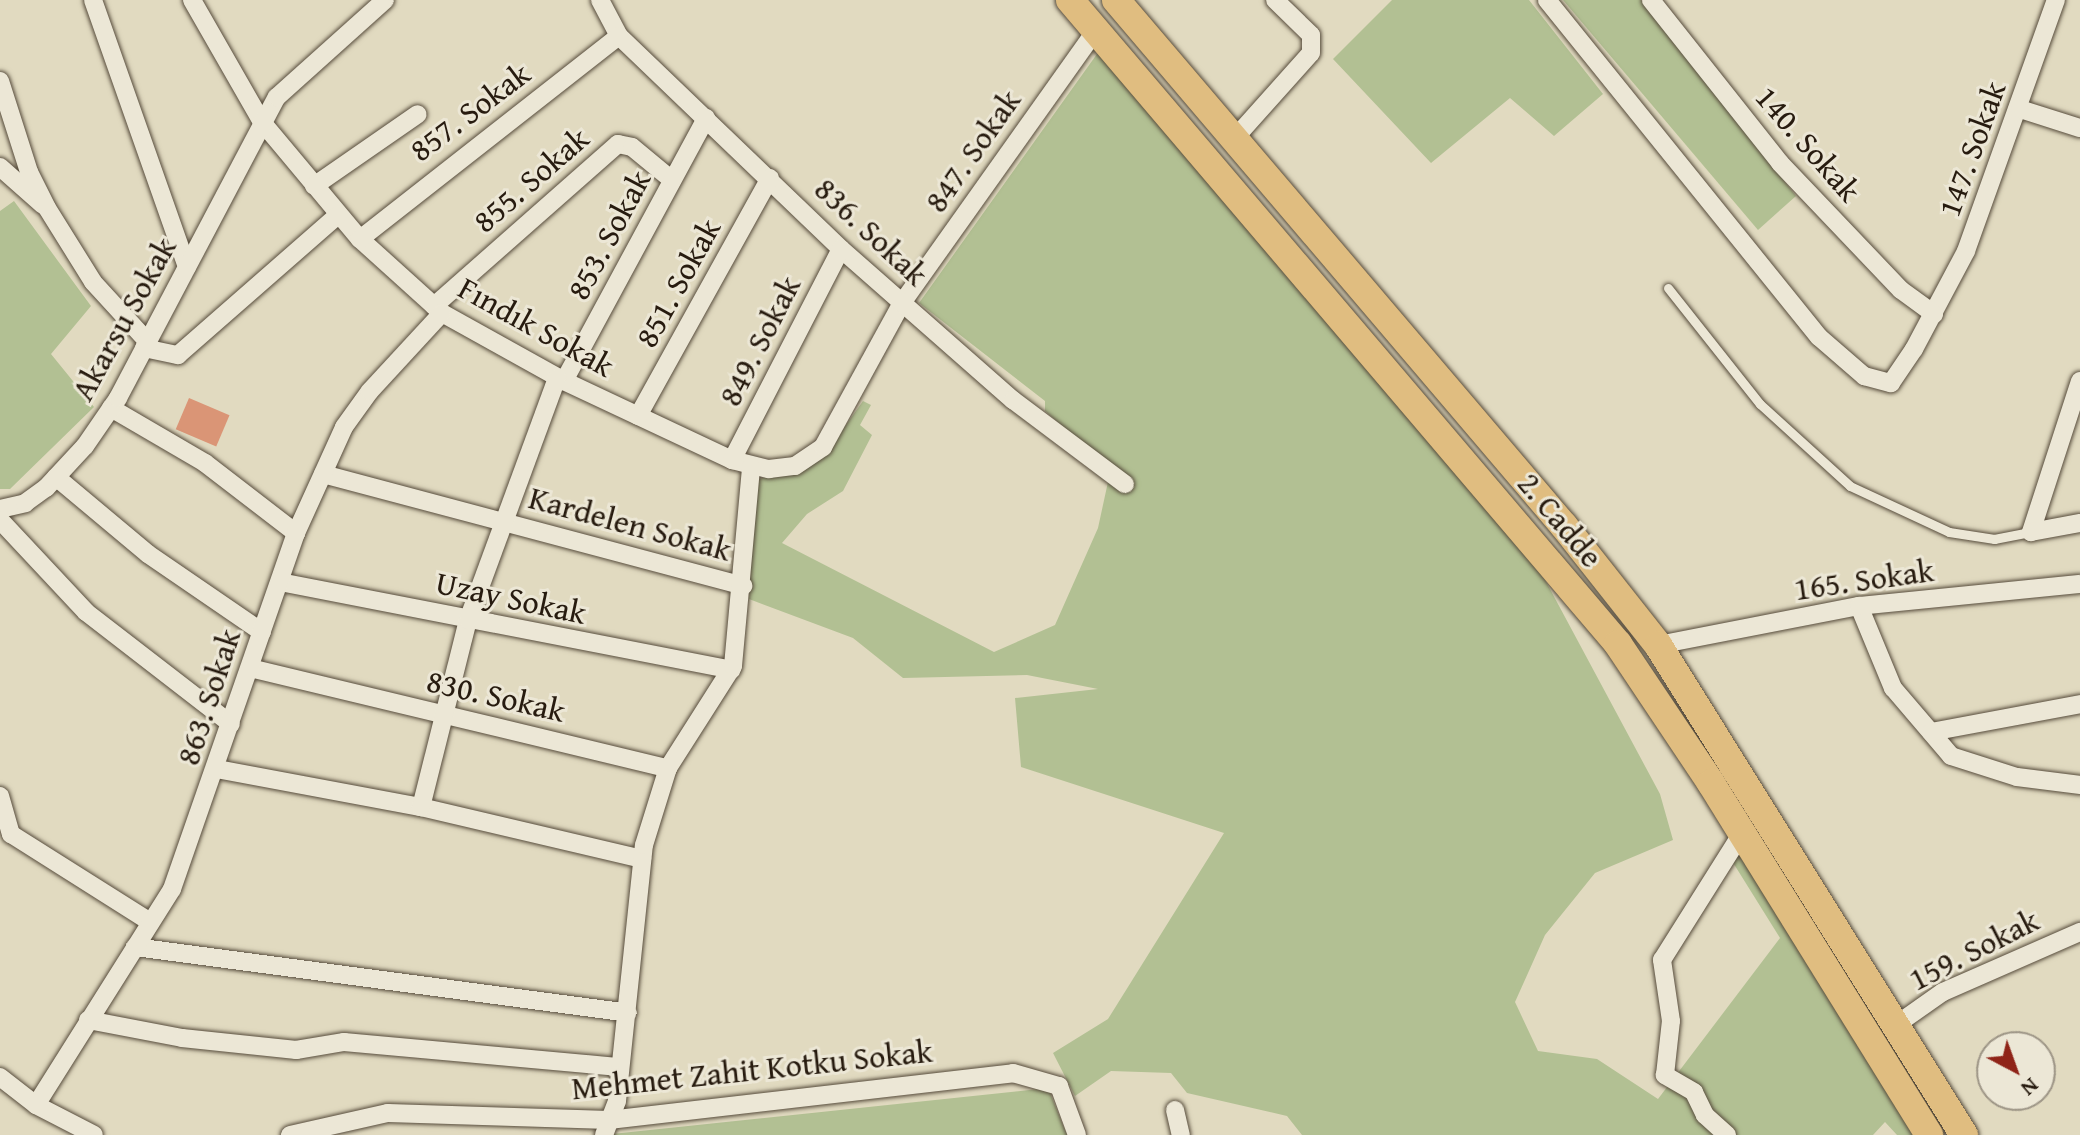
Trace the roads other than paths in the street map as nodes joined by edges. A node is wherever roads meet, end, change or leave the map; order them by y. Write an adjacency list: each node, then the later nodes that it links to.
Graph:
1 (93, 0): 28 (street)
2 (192, 0): 17 (street, Fındık Sokak)
3 (385, 0): 17 (street, Akarsu Sokak)
4 (600, 0): 12 (street, 836. Sokak)
5 (1070, 0): 11 (main road, 2. Cadde)
6 (1116, 0): 19 (main road, 2. Cadde)
7 (1275, 0): 19 (street)
8 (1547, 0): 32 (street, 147. Sokak)
9 (1651, 0): 32 (street, 140. Sokak)
10 (2056, 0): 14 (street, 147. Sokak)
11 (1096, 30): 30 (street, 847. Sokak); 68 (main road, 2. Cadde)
12 (619, 36): 16 (street, 836. Sokak); 26 (street, 857. Sokak)
13 (0, 81): 24 (street)
14 (2020, 109): 18 (street); 32 (street, 147. Sokak)
15 (418, 114): 23 (street)
16 (706, 118): 21 (street, 836. Sokak); 22 (street, 853. Sokak)
17 (262, 122): 23 (street, Fındık Sokak); 28 (street, Akarsu Sokak)
18 (2080, 128)
19 (1234, 139): 55 (main road, 2. Cadde)
20 (0, 167): 24 (street)
21 (770, 178): 27 (street, 836. Sokak); 37 (street, 851. Sokak)
22 (672, 180): 31 (street, 855. Sokak); 34 (street, 853. Sokak)
23 (314, 186): 25 (street, Fındık Sokak)
24 (47, 208): 33 (street)
25 (338, 215): 26 (street, Fındık Sokak); 33 (street)
26 (360, 239): 31 (street, Fındık Sokak)
27 (841, 249): 30 (street, 836. Sokak); 38 (street, 849. Sokak)
28 (187, 267): 33 (street, Akarsu Sokak)
29 (1668, 288): 47 (lane)
30 (902, 303): 39 (street, 847. Sokak); 42 (street, 836. Sokak)
31 (438, 309): 34 (street, Fındık Sokak); 40 (street, 863. Sokak)
32 (1934, 314)
33 (146, 345): 36 (street, Akarsu Sokak)
34 (560, 379): 37 (street, Fındık Sokak); 45 (street, Kardelen Sokak)
35 (2080, 381): 47 (street)
36 (111, 408): 41 (street, Akarsu Sokak); 48 (street)
37 (638, 416): 38 (street, Fındık Sokak)
38 (732, 460): 39 (street, Fındık Sokak)
39 (751, 467): 51 (street)
40 (323, 474): 45 (street, Kardelen Sokak); 48 (street, 863. Sokak)
41 (56, 477): 43 (street, Akarsu Sokak); 54 (street)
42 (1125, 484)
43 (0, 509)
44 (0, 520): 60 (street)
45 (500, 521): 51 (street, Kardelen Sokak); 53 (street, Kardelen Sokak)
46 (2080, 523): 47 (street)
47 (2031, 532)
48 (296, 533): 49 (street, 863. Sokak)
49 (280, 582): 53 (street, Uzay Sokak); 54 (street, 863. Sokak)
50 (2080, 584): 52 (street, 165. Sokak)
51 (743, 586): 57 (street)
52 (1859, 606): 55 (street, 165. Sokak); 61 (street)
53 (468, 620): 57 (street, Uzay Sokak); 59 (street, Kardelen Sokak)
54 (262, 632): 56 (street, 863. Sokak)
55 (1658, 645): 75 (main road, 2. Cadde)
56 (250, 668): 59 (street, 830. Sokak); 60 (street, 863. Sokak)
57 (731, 670): 62 (street)
58 (2080, 704): 61 (street)
59 (446, 716): 62 (street, 830. Sokak); 66 (street, Kardelen Sokak)
60 (231, 724): 63 (street, 863. Sokak)
61 (1931, 732): 64 (street)
62 (668, 768): 69 (street)
63 (217, 769): 66 (street); 70 (street, 863. Sokak)
64 (2080, 785)
65 (0, 796): 67 (street)
66 (421, 807): 69 (street)
67 (5, 831): 70 (street)
68 (1742, 833): 86 (street); 87 (main road, 2. Cadde)
69 (642, 859): 73 (street)
70 (150, 922): 72 (street, 863. Sokak)
71 (2080, 932): 75 (street, 159. Sokak)
72 (135, 947): 73 (street); 74 (street, 863. Sokak)
73 (628, 1013): 76 (street)
74 (88, 1020): 76 (street); 78 (street, 863. Sokak)
75 (1896, 1025): 88 (main road, 2. Cadde)
76 (620, 1067): 81 (street)
77 (0, 1077): 78 (street)
78 (36, 1105): 82 (street)
79 (1175, 1110): 85 (street)
80 (459, 1126): 81 (street, Mehmet Zahit Kotku Sokak); 83 (street, Mehmet Zahit Kotku Sokak)
81 (606, 1128): 84 (street, Mehmet Zahit Kotku Sokak)
82 (94, 1135)
83 (290, 1135)
84 (1077, 1135)
85 (1181, 1135)
86 (1727, 1135)
87 (1929, 1135)
88 (1964, 1135)

